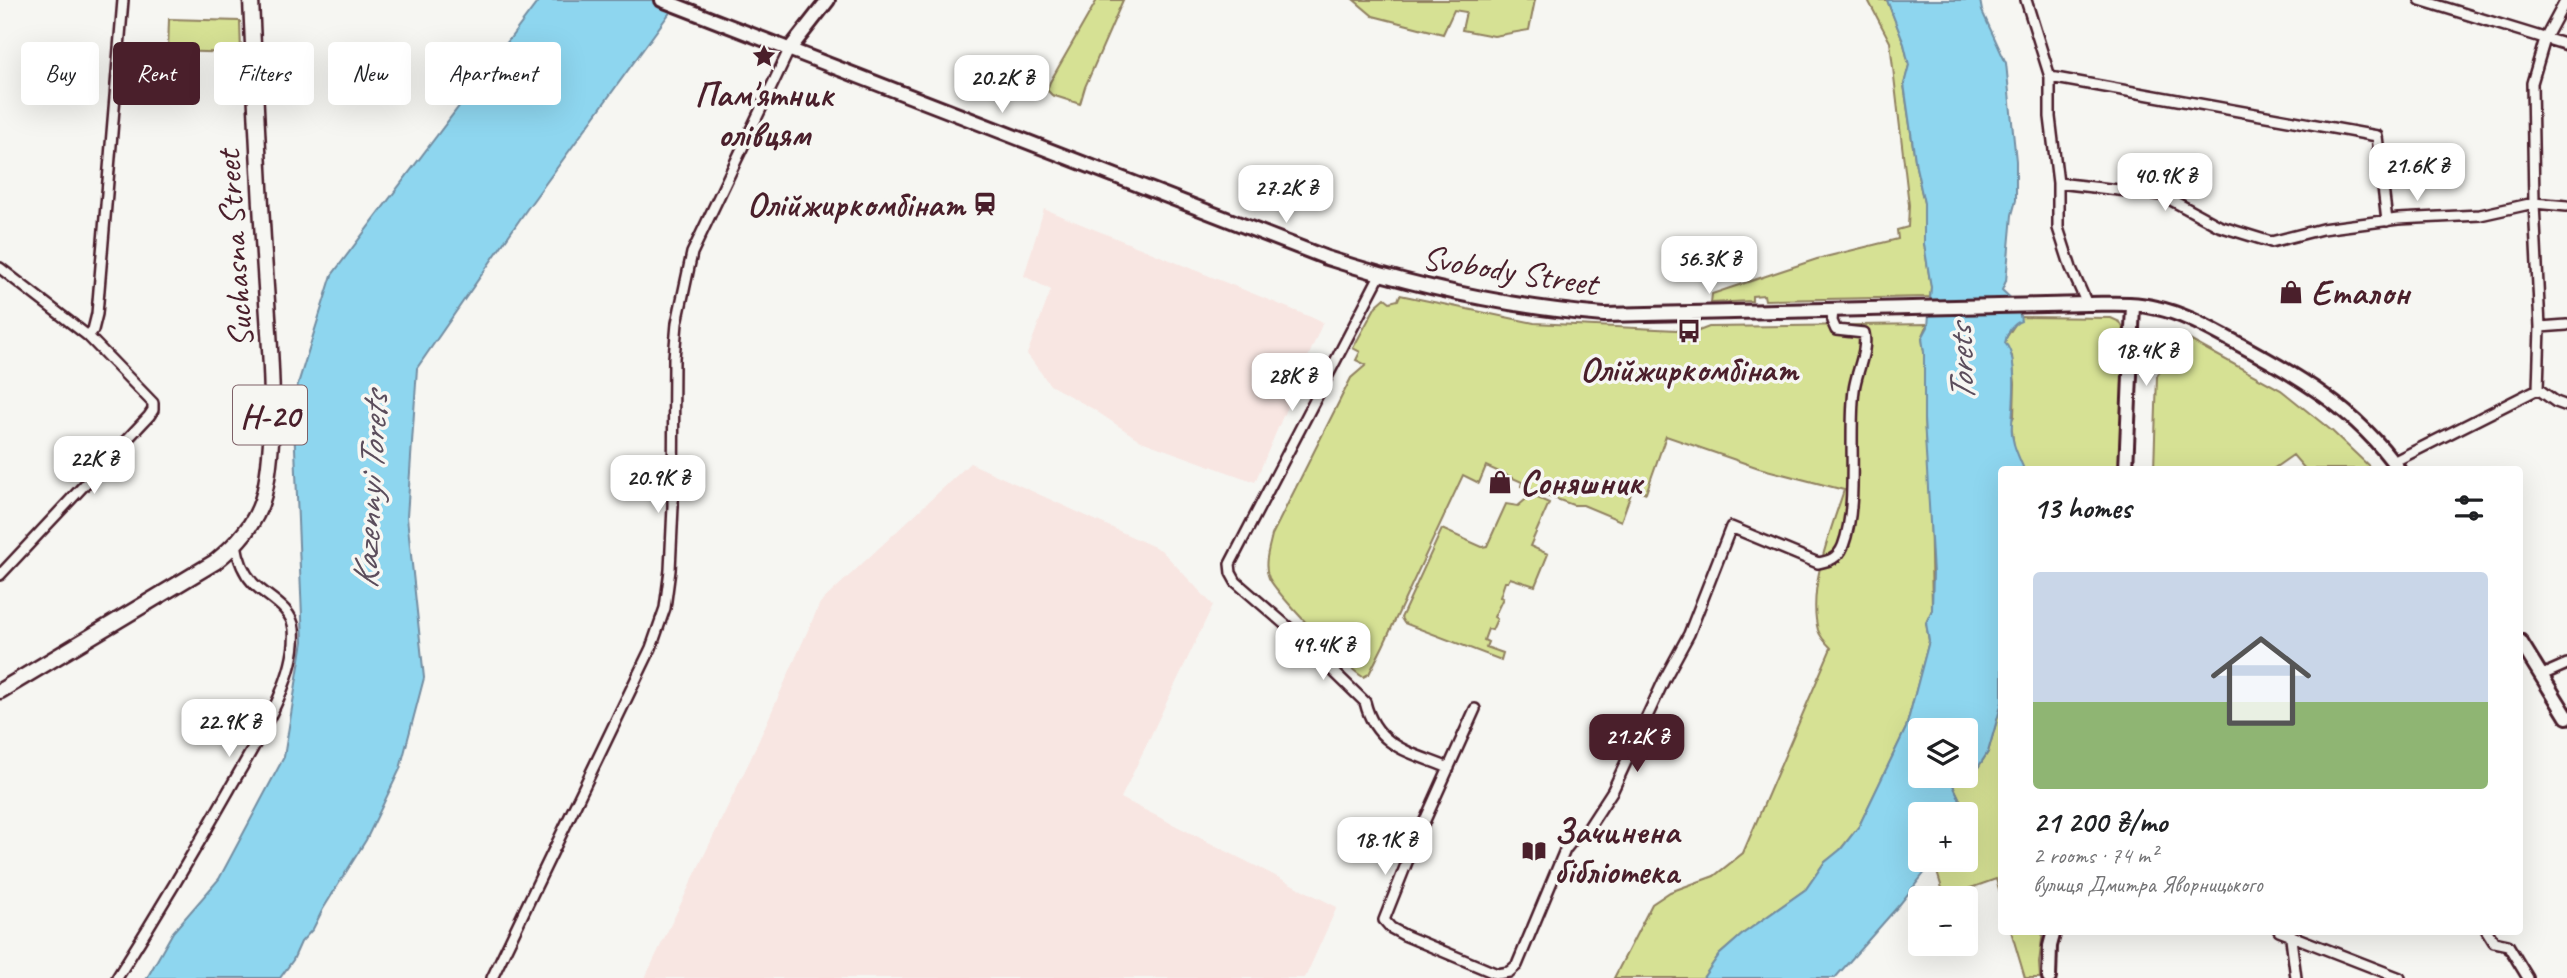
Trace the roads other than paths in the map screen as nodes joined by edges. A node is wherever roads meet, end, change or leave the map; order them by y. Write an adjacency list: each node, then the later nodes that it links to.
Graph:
1 (123, 0): 23 (street)
2 (250, 0): 28 (main road, Suchasna Street / Н-20)
3 (662, 0): 10 (main road, Svobody Street)
4 (828, 0): 10 (main road)
5 (2026, 0): 11 (street)
6 (2420, 0): 8 (street)
7 (2566, 0): 8 (street)
8 (2545, 39): 9 (street); 13 (street)
9 (2567, 45)
10 (789, 50): 17 (main road, Svobody Street); 42 (street)
11 (2049, 77): 12 (street); 15 (street)
12 (2058, 183): 15 (street); 18 (street)
13 (2534, 203): 14 (street); 15 (street); 22 (street)
14 (2567, 206)
15 (2387, 221)
16 (0, 268): 23 (street)
17 (1380, 275): 20 (main road, Svobody Street); 36 (street)
18 (2087, 304): 19 (main road, Svobody Street); 20 (main road, Svobody Street)
19 (2133, 305): 26 (main road); 27 (main road, Svobody Street)
20 (1833, 310): 36 (street)
21 (2567, 325): 22 (street)
22 (2540, 327): 24 (street)
23 (88, 336): 29 (street)
24 (2538, 389): 25 (street); 27 (street, Svobody Street)
25 (2567, 406)
26 (2126, 466)
27 (2396, 466)
28 (236, 544): 33 (main road, Suchasna Street / Н-20); 41 (street)
29 (0, 575)
30 (2523, 646): 32 (main road)
31 (2567, 664): 32 (street)
32 (2542, 675): 35 (main road)
33 (0, 691)
34 (1475, 709): 36 (street)
35 (2567, 717)
36 (1449, 768)
37 (2053, 935): 43 (main road)
38 (2290, 935): 44 (street)
39 (2297, 935): 45 (street)
40 (2490, 935): 46 (street)
41 (117, 978)
42 (492, 978)
43 (2049, 978)
44 (2296, 978)
45 (2400, 978)
46 (2528, 978)

